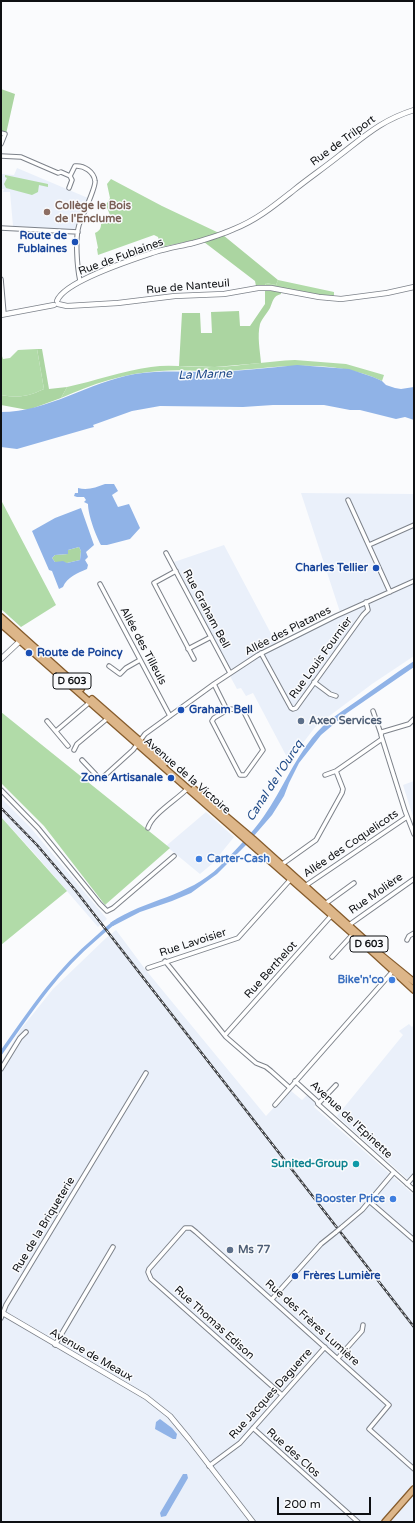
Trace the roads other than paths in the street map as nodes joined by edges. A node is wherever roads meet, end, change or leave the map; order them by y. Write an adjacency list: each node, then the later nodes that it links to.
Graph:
1 (414, 110): 9 (street, Rue de Trilport)
2 (3, 134): 3 (street)
3 (1, 144)
4 (1, 156): 5 (street)
5 (70, 176): 6 (street); 8 (street)
6 (69, 188)
7 (1, 228): 8 (street)
8 (78, 232): 11 (street)
9 (221, 234): 11 (street, Rue de Fublaines)
10 (1, 279): 14 (street)
11 (80, 281): 13 (street, Rue de Fublaines)
12 (414, 287): 13 (street, Rue de Nanteuil)
13 (56, 304): 14 (street)
14 (2, 314)
15 (348, 500): 17 (street)
16 (414, 525): 17 (street)
17 (368, 545): 22 (street)
18 (166, 552): 19 (street, Rue Graham Bell)
19 (176, 571): 27 (street, Rue Graham Bell); 29 (street)
20 (414, 581): 22 (street, Allée des Platanes)
21 (100, 584): 34 (street, Allée des Tilleuls)
22 (390, 592): 23 (street, Allée des Platanes)
23 (366, 602): 30 (street, Allée des Platanes); 37 (street, Rue Louis Fournier)
24 (1, 617): 26 (main road, Avenue de la Victoire / D 603)
25 (1, 624): 28 (main road, Avenue de la Victoire / D 603)
26 (18, 632): 28 (street); 31 (main road, Avenue de la Victoire / D 603)
27 (211, 637): 29 (street); 36 (street, Rue Graham Bell)
28 (20, 641): 31 (street); 32 (street); 40 (main road, Avenue de la Victoire / D 603)
29 (188, 649): 33 (street)
30 (261, 653): 36 (street, Allée des Platanes); 37 (street, Rue Louis Fournier)
31 (44, 655): 50 (main road, Avenue de la Victoire / D 603)
32 (1, 659)
33 (194, 659)
34 (140, 660): 35 (street); 43 (street, Allée des Tilleuls)
35 (109, 666)
36 (230, 673): 38 (street, Allée des Platanes)
37 (314, 682): 39 (street)
38 (214, 684): 41 (street); 43 (street, Allée des Platanes)
39 (336, 696)
40 (90, 702): 44 (main road, Avenue de la Victoire / D 603); 47 (street)
41 (227, 710): 41 (street)
42 (373, 711): 48 (street)
43 (170, 716): 50 (street, Allée des Platanes)
44 (108, 718): 50 (main road, Avenue de la Victoire / D 603); 52 (street)
45 (414, 719): 48 (street)
46 (47, 722): 47 (street)
47 (56, 732): 51 (street)
48 (381, 734): 49 (street)
49 (382, 739): 54 (street); 58 (street)
50 (138, 742): 53 (street, Allée des Platanes); 56 (main road, Avenue de la Victoire / D 603); 61 (main road, Avenue de la Victoire / D 603)
51 (68, 746)
52 (74, 750)
53 (82, 760)
54 (336, 771): 55 (street); 64 (street)
55 (325, 775)
56 (188, 788): 59 (street); 61 (main road, Avenue de la Victoire / D 603)
57 (1, 790): 63 (street)
58 (407, 817): 60 (street); 68 (street, Allée des Coquelicots)
59 (148, 828)
60 (414, 834)
61 (244, 835): 62 (main road, Avenue de la Victoire / D 603)
62 (253, 842): 64 (main road, Avenue de la Victoire / D 603); 66 (main road, Avenue de la Victoire / D 603)
63 (174, 856)
64 (281, 865): 68 (main road, Avenue de la Victoire / D 603)
65 (414, 878): 71 (street, Rue Molière)
66 (290, 880): 70 (main road, Avenue de la Victoire / D 603); 76 (street, Rue Lavoisier)
67 (354, 883): 69 (street)
68 (305, 886): 69 (main road, Avenue de la Victoire / D 603)
69 (325, 904): 71 (main road, Avenue de la Victoire / D 603)
70 (331, 916): 73 (main road, Avenue de la Victoire / D 603); 84 (street, Rue Berthelot)
71 (349, 925): 81 (main road, Avenue de la Victoire / D 603)
72 (414, 933): 74 (street)
73 (353, 934): 75 (street); 80 (main road, Avenue de la Victoire / D 603)
74 (407, 940)
75 (332, 957)
76 (171, 959): 77 (street, Rue Lavoisier); 78 (street)
77 (165, 961): 78 (street); 79 (street, Rue Lavoisier)
78 (168, 966): 84 (street)
79 (148, 968)
80 (393, 971): 82 (main road, Avenue de la Victoire / D 603); 87 (street)
81 (414, 982)
82 (414, 990)
83 (26, 1032): 85 (street)
84 (225, 1035): 89 (street)
85 (1, 1070)
86 (146, 1073): 101 (street, Rue de la Briqueterie)
87 (295, 1081): 89 (street); 90 (street, Avenue de l'Epinette)
88 (336, 1085): 90 (street)
89 (290, 1088): 91 (street)
90 (318, 1104): 92 (street, Avenue de l'Epinette)
91 (275, 1105)
92 (394, 1172): 94 (street, Avenue de l'Epinette); 96 (street)
93 (414, 1176): 94 (street)
94 (407, 1184): 95 (street)
95 (414, 1190)
96 (369, 1201): 97 (street); 100 (street, bridge)
97 (414, 1240)
98 (113, 1247): 103 (street)
99 (156, 1260): 100 (street, Rue des Frères Lumière); 106 (street, Rue Thomas Edison)
100 (272, 1299): 104 (street, Rue des Frères Lumière)
101 (1, 1314): 103 (street, Avenue de Meaux)
102 (364, 1325): 105 (street)
103 (55, 1345): 108 (street, Avenue de Meaux)
104 (325, 1347): 105 (street, Rue des Frères Lumière); 106 (street, Rue Jacques Daguerre)
105 (338, 1358): 109 (street, Rue des Frères Lumière)
106 (282, 1395): 107 (street, Rue Jacques Daguerre)
107 (253, 1428): 108 (street, Rue Jacques Daguerre); 112 (street, Rue des Clos)
108 (209, 1466): 111 (street, Avenue de Meaux)
109 (414, 1469)
110 (414, 1489): 113 (main road)
111 (252, 1521)
112 (358, 1522)
113 (385, 1522)

